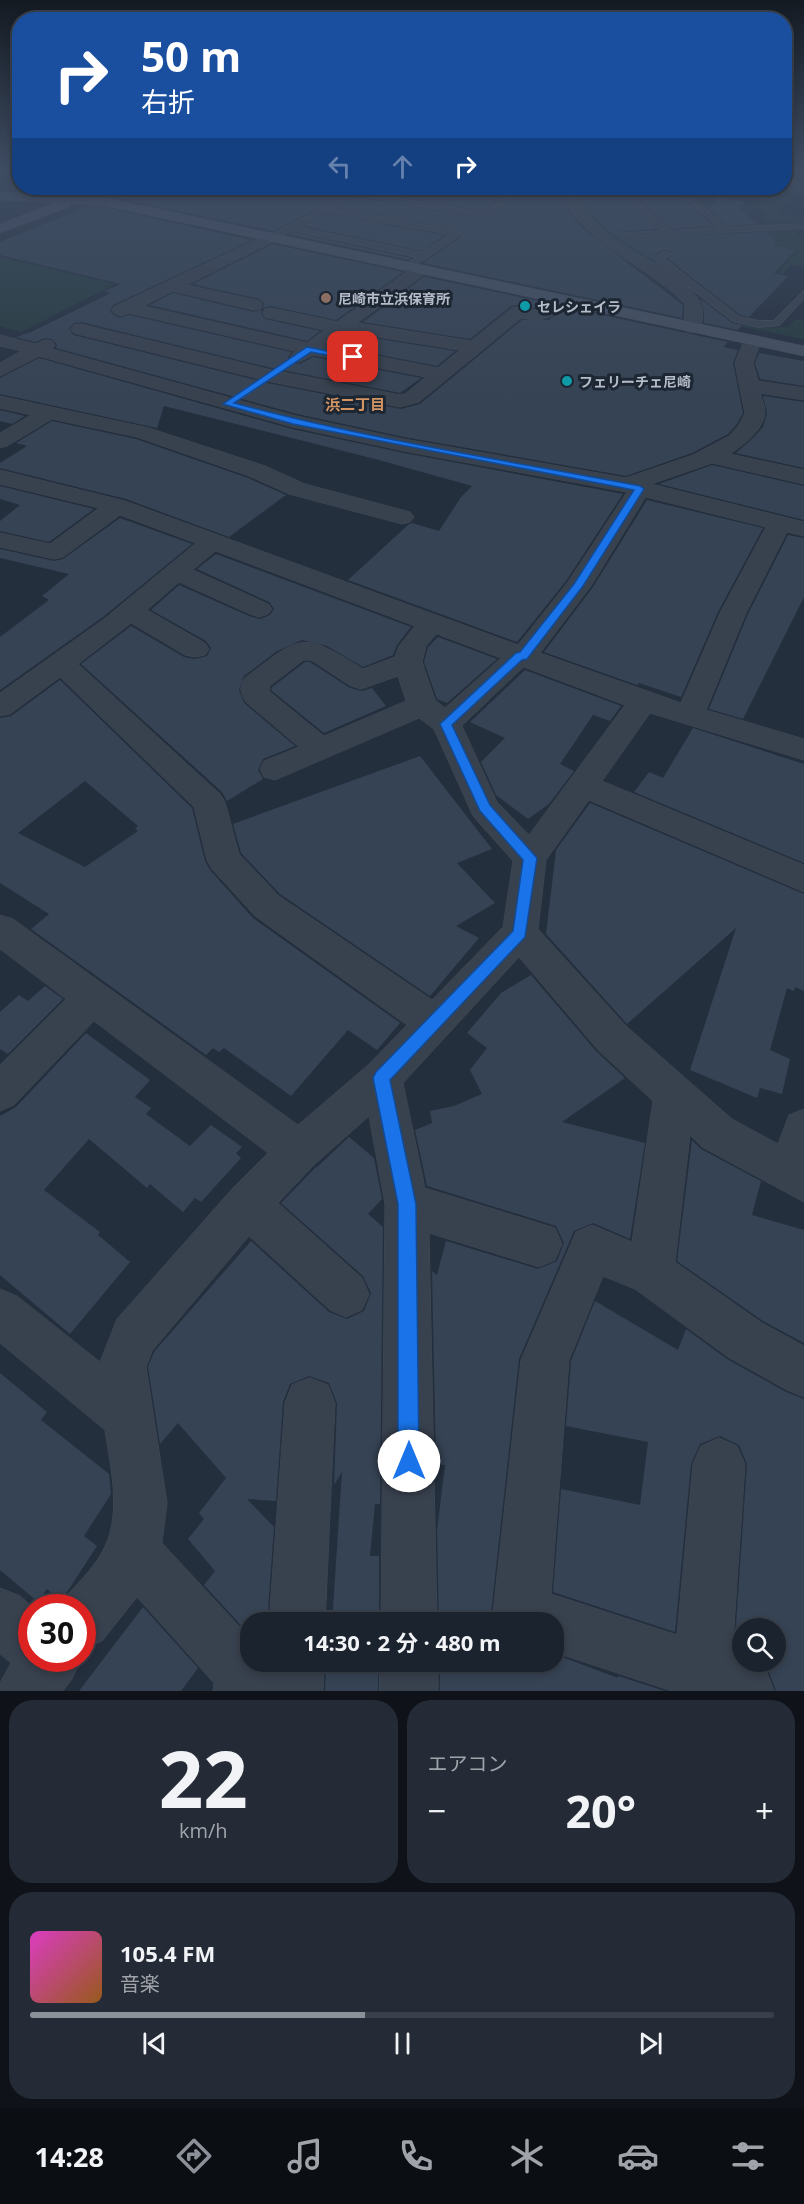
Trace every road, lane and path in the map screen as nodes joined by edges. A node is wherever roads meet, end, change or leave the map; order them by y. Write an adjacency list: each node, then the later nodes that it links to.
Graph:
1 (245, 250): 8 (street)
2 (341, 250): 7 (street)
3 (368, 250): 7 (lane)
4 (436, 250): 7 (lane)
5 (621, 250): 15 (street)
6 (667, 254): 9 (lane)
7 (418, 264): 10 (street); 14 (street)
8 (171, 286): 11 (street); 12 (street)
9 (804, 293)
10 (561, 299): 15 (street); 19 (street)
11 (254, 304)
12 (128, 308): 16 (street); 20 (street)
13 (271, 313): 14 (street)
14 (343, 327): 19 (street); 20 (street)
15 (693, 328): 18 (street)
16 (80, 329): 21 (street); 25 (street)
17 (0, 340): 21 (street)
18 (752, 340): 22 (street); 26 (street)
19 (473, 347): 24 (street)
20 (310, 349): 24 (street); 25 (street)
21 (34, 350): 23 (street); 29 (street)
22 (804, 351)
23 (0, 370)
24 (440, 374): 25 (street)
25 (272, 376): 29 (street)
26 (749, 386): 27 (street); 32 (street)
27 (804, 394)
28 (0, 402): 30 (street)
29 (227, 404): 35 (street)
30 (48, 413): 31 (street); 37 (street)
31 (0, 442)
32 (711, 456): 34 (street); 35 (street)
33 (0, 477): 36 (street)
34 (804, 477)
35 (633, 487): 38 (street); 46 (street)
36 (117, 506): 39 (street); 40 (street)
37 (402, 517)
38 (792, 526): 52 (street)
39 (0, 540)
40 (212, 542): 41 (street); 44 (street)
41 (176, 572): 42 (street); 43 (street)
42 (259, 609)
43 (130, 611): 45 (street); 48 (street)
44 (431, 624): 46 (street); 47 (street)
45 (195, 649)
46 (521, 656): 49 (street); 53 (street)
47 (408, 662): 50 (street); 54 (street)
48 (62, 664): 51 (street); 63 (street)
49 (643, 701): 52 (street); 57 (street)
50 (422, 705): 53 (street); 54 (street)
51 (0, 707)
52 (690, 714): 55 (street)
53 (446, 724): 58 (street)
54 (321, 749): 56 (street)
55 (804, 750)
56 (275, 769)
57 (583, 785): 58 (street); 59 (street)
58 (530, 858): 61 (street)
59 (804, 879)
60 (0, 929): 62 (street)
61 (520, 933): 63 (street); 66 (street)
62 (93, 998): 65 (street); 68 (street)
63 (435, 1023): 64 (street)
64 (382, 1078): 68 (street); 71 (street)
65 (0, 1092)
66 (674, 1094): 69 (street); 73 (street)
67 (804, 1129): 69 (street)
68 (299, 1151): 70 (street)
69 (797, 1177)
70 (248, 1204): 74 (street); 78 (street)
71 (407, 1204): 72 (street); 83 (street)
72 (539, 1244)
73 (651, 1274): 76 (street); 84 (street)
74 (346, 1294)
75 (0, 1314): 78 (street)
76 (804, 1373)
77 (310, 1403): 82 (street)
78 (129, 1417): 80 (street)
79 (719, 1464): 90 (street)
80 (132, 1550): 81 (street); 91 (street)
81 (96, 1602)
82 (298, 1612)
83 (409, 1612)
84 (521, 1612)
85 (0, 1616): 87 (street)
86 (564, 1627): 90 (street)
87 (18, 1631)
88 (295, 1672): 92 (street)
89 (409, 1672): 93 (street)
90 (724, 1681)
91 (242, 1691)
92 (294, 1691)
93 (409, 1691)

